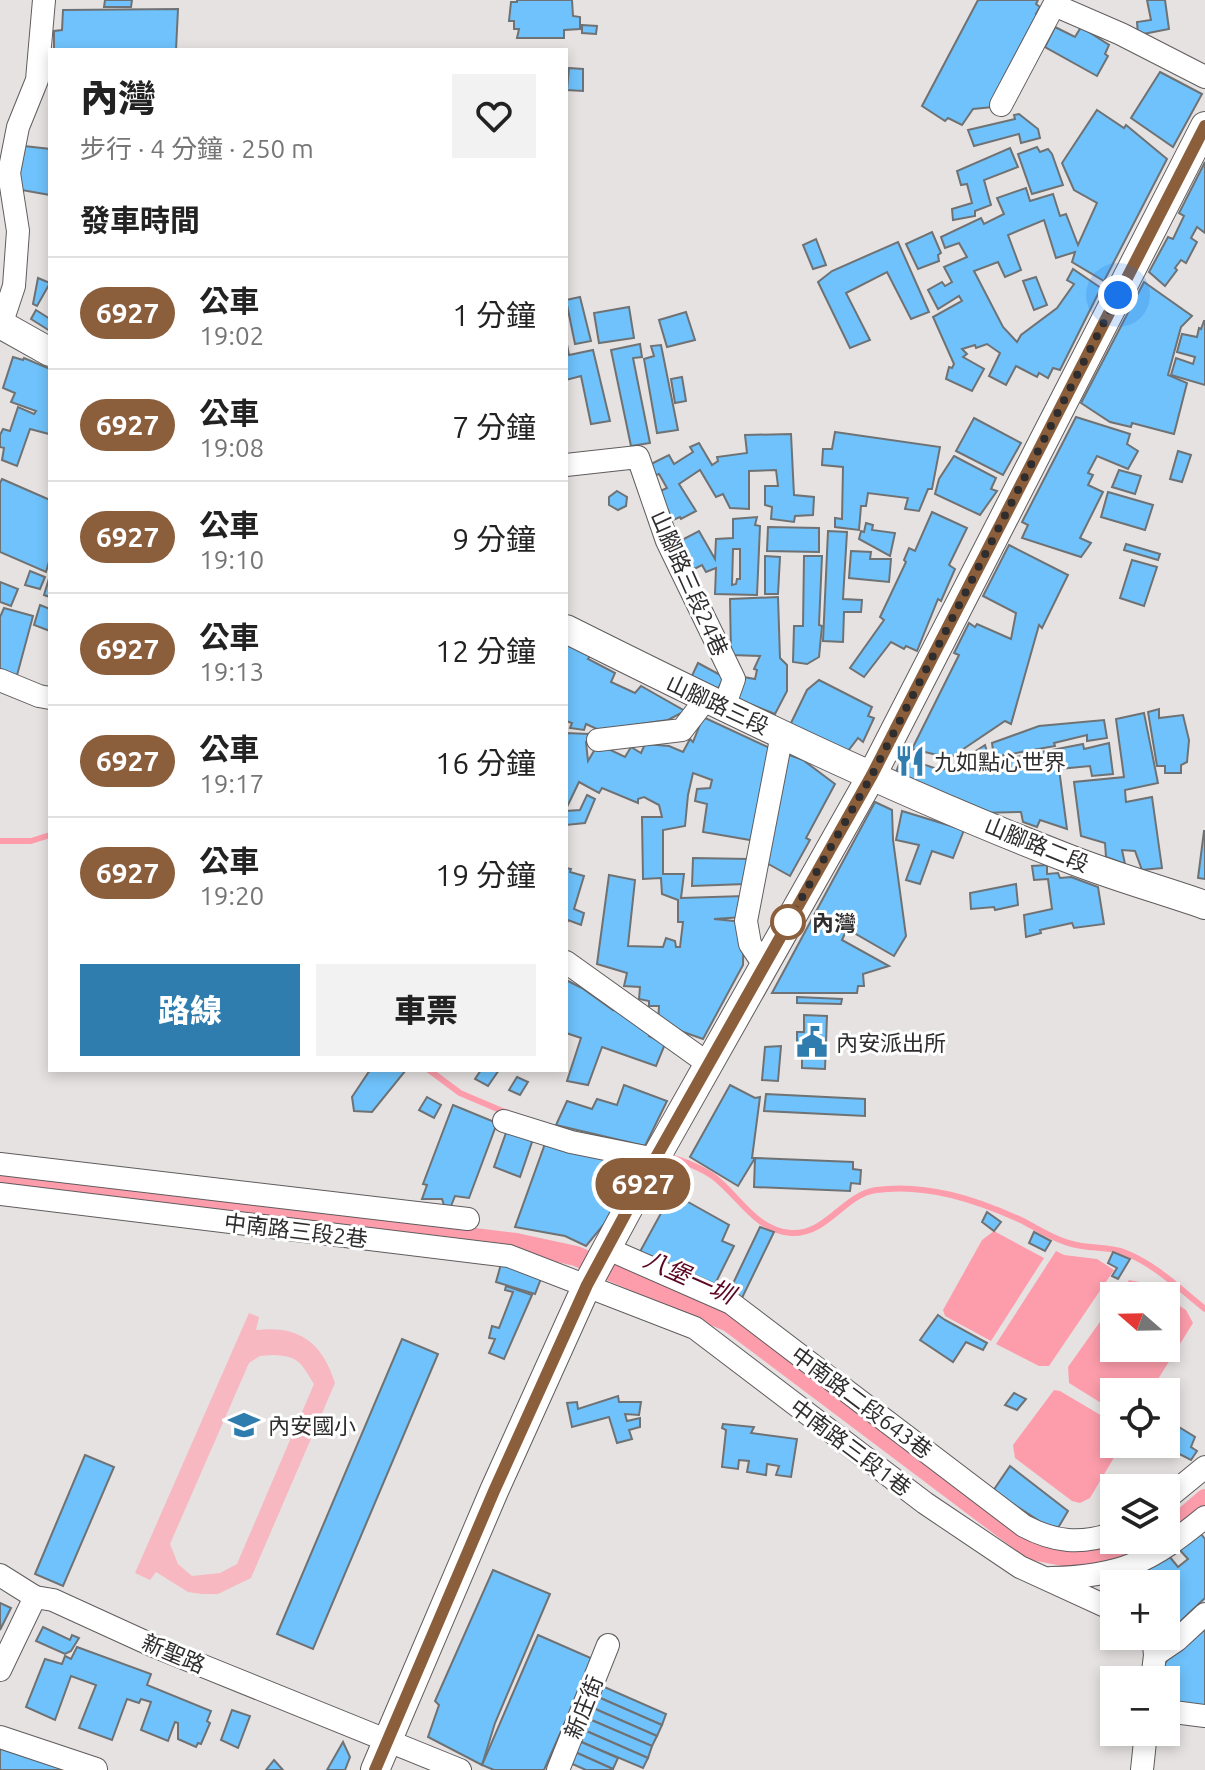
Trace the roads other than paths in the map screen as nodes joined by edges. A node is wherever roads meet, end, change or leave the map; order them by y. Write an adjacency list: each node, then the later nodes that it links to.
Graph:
1 (44, 0): 5 (street)
2 (1205, 77): 3 (street)
3 (1001, 105)
4 (1205, 126): 14 (main road)
5 (0, 325): 6 (main road)
6 (48, 351)
7 (568, 465): 11 (street, 山腳路三段24巷)
8 (568, 630): 11 (main road, 山腳路三段)
9 (0, 680): 10 (street)
10 (48, 698)
11 (715, 703): 12 (main road, 山腳路三段); 13 (street)
12 (782, 734): 14 (main road, 山腳路三段); 17 (street)
13 (598, 740)
14 (872, 775): 15 (main road, 山腳路二段); 17 (main road)
15 (1205, 905)
16 (568, 963): 18 (street)
17 (764, 965): 18 (main road)
18 (710, 1065): 20 (main road)
19 (504, 1121): 20 (street)
20 (655, 1159): 24 (main road)
21 (0, 1164): 23 (street)
22 (0, 1194): 25 (street, 中南路三段2巷)
23 (468, 1219)
24 (608, 1249): 25 (main road); 29 (street, 中南路二段643巷)
25 (587, 1285): 31 (street, 中南路三段1巷); 41 (main road)
26 (1205, 1467): 27 (street)
27 (1180, 1488)
28 (1205, 1517): 31 (street)
29 (1100, 1536)
30 (0, 1575): 32 (street, 新聖路)
31 (1043, 1578): 33 (street, 中南路三段1巷)
32 (35, 1597): 37 (street); 41 (street, 新聖路)
33 (1100, 1604)
34 (1205, 1614): 35 (street)
35 (1180, 1637)
36 (608, 1645): 46 (street, 新庄街)
37 (0, 1670)
38 (1180, 1713): 39 (street)
39 (1205, 1716)
40 (0, 1737): 43 (street)
41 (388, 1741): 44 (main road); 45 (street)
42 (1145, 1746): 47 (street)
43 (96, 1769)
44 (375, 1770)
45 (460, 1770)
46 (558, 1770)
47 (1142, 1770)

